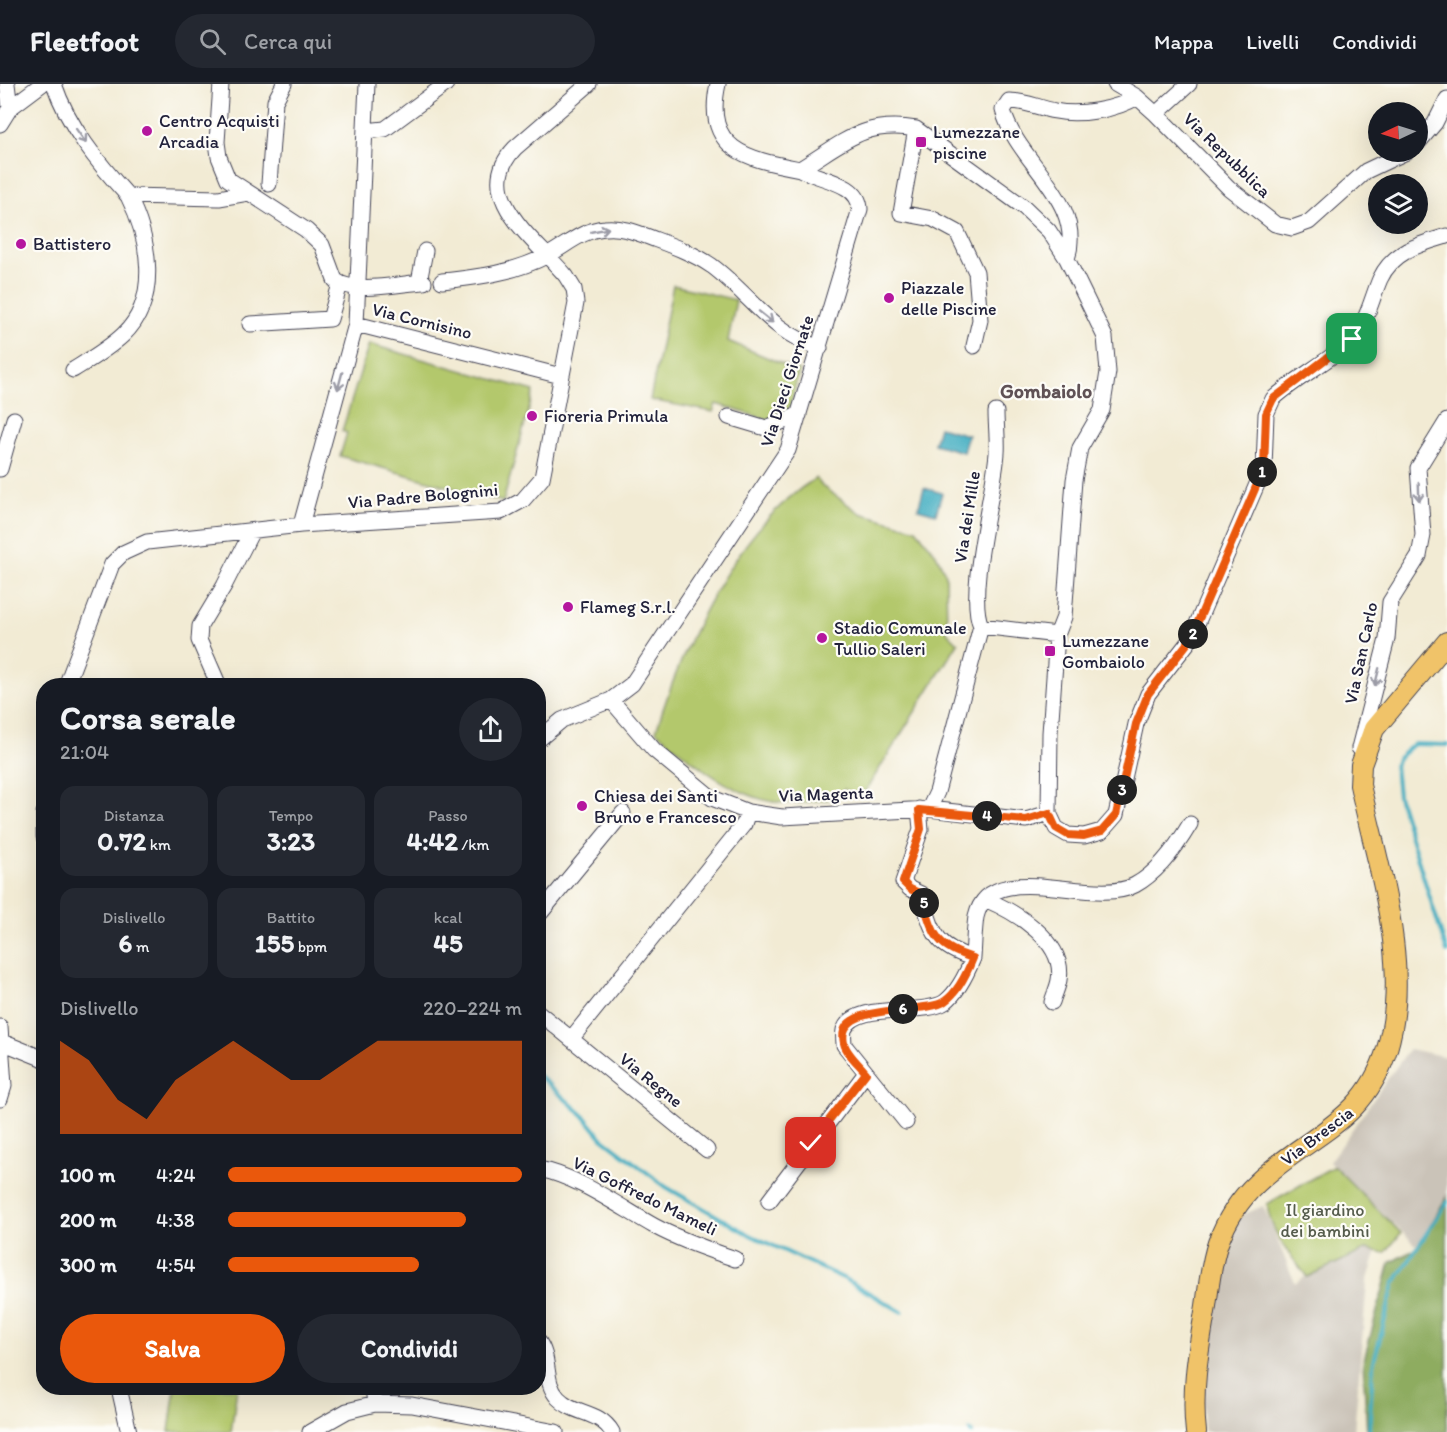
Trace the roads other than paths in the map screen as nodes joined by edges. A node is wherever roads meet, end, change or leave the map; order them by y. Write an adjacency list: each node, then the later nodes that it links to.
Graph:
1 (7, 84): 14 (street)
2 (42, 84): 14 (street)
3 (54, 84): 24 (street, one-way to 24)
4 (221, 84): 23 (street)
5 (284, 84): 22 (street)
6 (367, 84): 18 (street, Via Cornisino)
7 (446, 84): 18 (street)
8 (589, 84): 27 (street, Via Padre Bolognini)
9 (718, 84): 21 (street, Via Dieci Giornate)
10 (1115, 84): 12 (street, Via Repubblica)
11 (1189, 84): 15 (street)
12 (1137, 97): 15 (street, Via Repubblica); 28 (street)
13 (1447, 99): 19 (street)
14 (10, 108): 16 (street)
15 (1156, 114): 20 (street, Via Repubblica)
16 (0, 124)
17 (916, 129): 21 (street); 28 (street); 34 (street)
18 (365, 131): 31 (street, Via Cornisino)
19 (1428, 131)
20 (1385, 162)
21 (800, 169): 35 (street, Via Dieci Giornate)
22 (269, 184)
23 (248, 193): 24 (street); 30 (street)
24 (128, 196): 36 (street)
25 (1447, 236): 57 (street)
26 (425, 251): 31 (street)
27 (548, 255): 29 (street); 35 (street, one-way to 35); 37 (street, Via Padre Bolognini)
28 (1067, 259): 47 (street)
29 (442, 281)
30 (340, 284): 31 (street); 32 (street)
31 (356, 288): 33 (street, Via Cornisino)
32 (250, 324)
33 (356, 324): 37 (street, Via Cornisino); 44 (street, one-way to 44)
34 (974, 346)
35 (820, 348): 39 (street, Via Dieci Giornate)
36 (73, 370)
37 (561, 376): 44 (street, Via Padre Bolognini)
38 (996, 412): 46 (street, Via dei Mille)
39 (799, 415): 40 (street); 51 (street, Via Dieci Giornate)
40 (729, 417)
41 (14, 419): 43 (street)
42 (1447, 421): 53 (street, Via San Carlo, one-way to 53)
43 (0, 469)
44 (301, 525): 45 (street, Via Padre Bolognini)
45 (252, 531): 49 (street, Via Padre Bolognini); 50 (street)
46 (981, 626): 47 (street); 54 (street, Via dei Mille)
47 (1057, 634): 57 (street)
48 (1447, 642): 53 (main road, Via Brescia)
49 (69, 678)
50 (216, 678)
51 (611, 700): 52 (street, Via Dieci Giornate); 55 (street, Via Magenta)
52 (546, 733)
53 (1361, 765): 82 (main road, Via Brescia)
54 (924, 809): 55 (street, Via Magenta); 57 (street, Via Magenta); 61 (street)
55 (748, 812): 65 (street)
56 (623, 813): 60 (street)
57 (1049, 813)
58 (1190, 824): 59 (street)
59 (986, 899): 61 (street); 62 (street)
60 (546, 906)
61 (973, 958): 67 (street)
62 (1052, 1002)
63 (546, 1019): 65 (street, Via Regne)
64 (1, 1034): 66 (street); 68 (street)
65 (571, 1039): 70 (street, Via Regne)
66 (36, 1054)
67 (866, 1073): 69 (street); 72 (street)
68 (0, 1100)
69 (906, 1122)
70 (707, 1150)
71 (546, 1171): 73 (street, Via Goffredo Mameli)
72 (769, 1201)
73 (735, 1259)
74 (546, 1364): 81 (street)
75 (121, 1395): 78 (street)
76 (374, 1395): 77 (street)
77 (375, 1404): 79 (street); 80 (street)
78 (129, 1432)
79 (310, 1432)
80 (556, 1432)
81 (612, 1432)
82 (1197, 1432)

